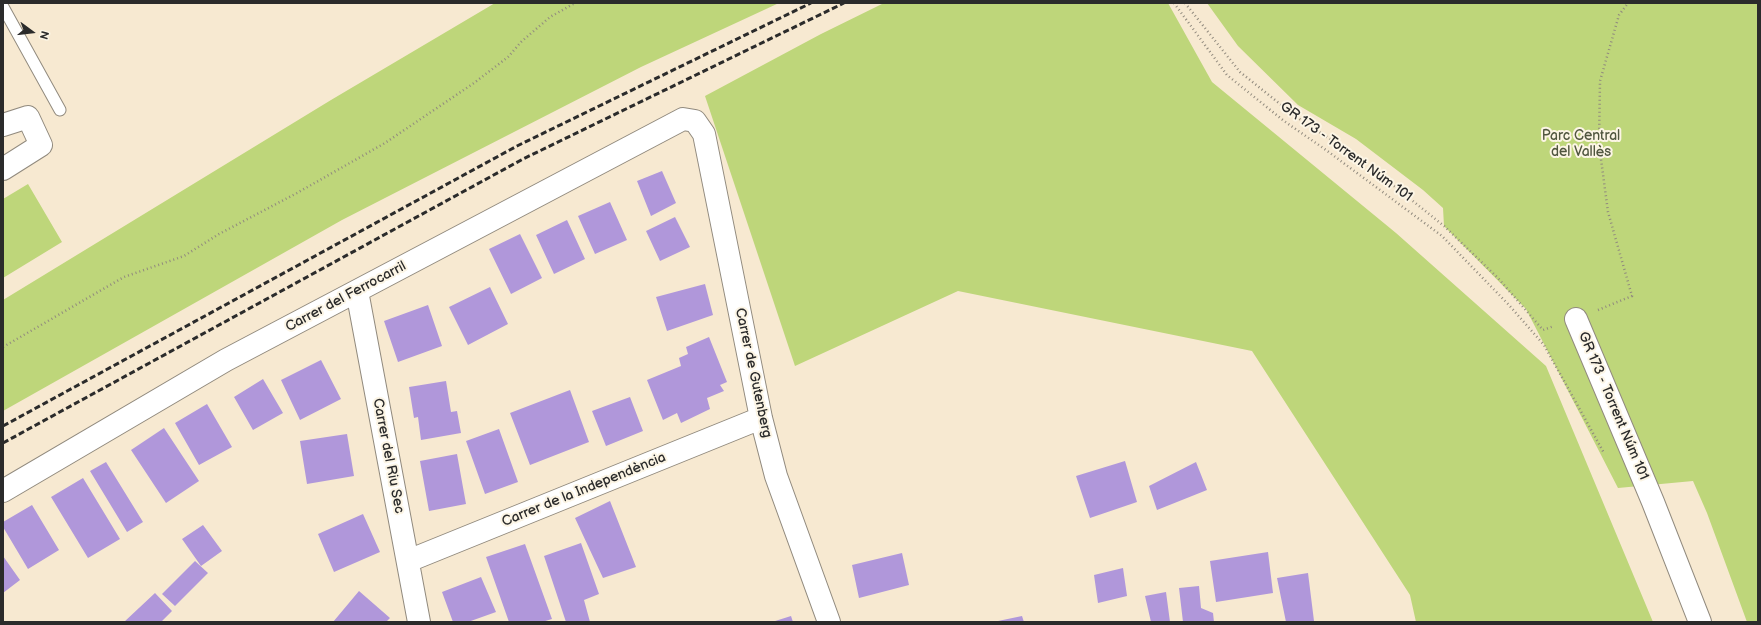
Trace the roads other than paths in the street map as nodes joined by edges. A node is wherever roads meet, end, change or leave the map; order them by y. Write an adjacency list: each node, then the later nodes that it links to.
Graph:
1 (3, 7): 2 (lane)
2 (60, 110)
3 (695, 121): 6 (street, Carrer del Ferrocarril); 8 (street, Carrer de Gutenberg)
4 (3, 125): 5 (street)
5 (3, 169)
6 (357, 290): 9 (street, Carrer del Ferrocarril); 10 (street, Carrer del Riu Sec)
7 (1576, 319): 13 (street, GR 173 - Torrent Núm 101)
8 (761, 418): 10 (street, Carrer de la Independència); 12 (street, Carrer de Gutenberg)
9 (3, 490)
10 (408, 562): 11 (street, Carrer del Riu Sec)
11 (419, 622)
12 (829, 622)
13 (1700, 622)

